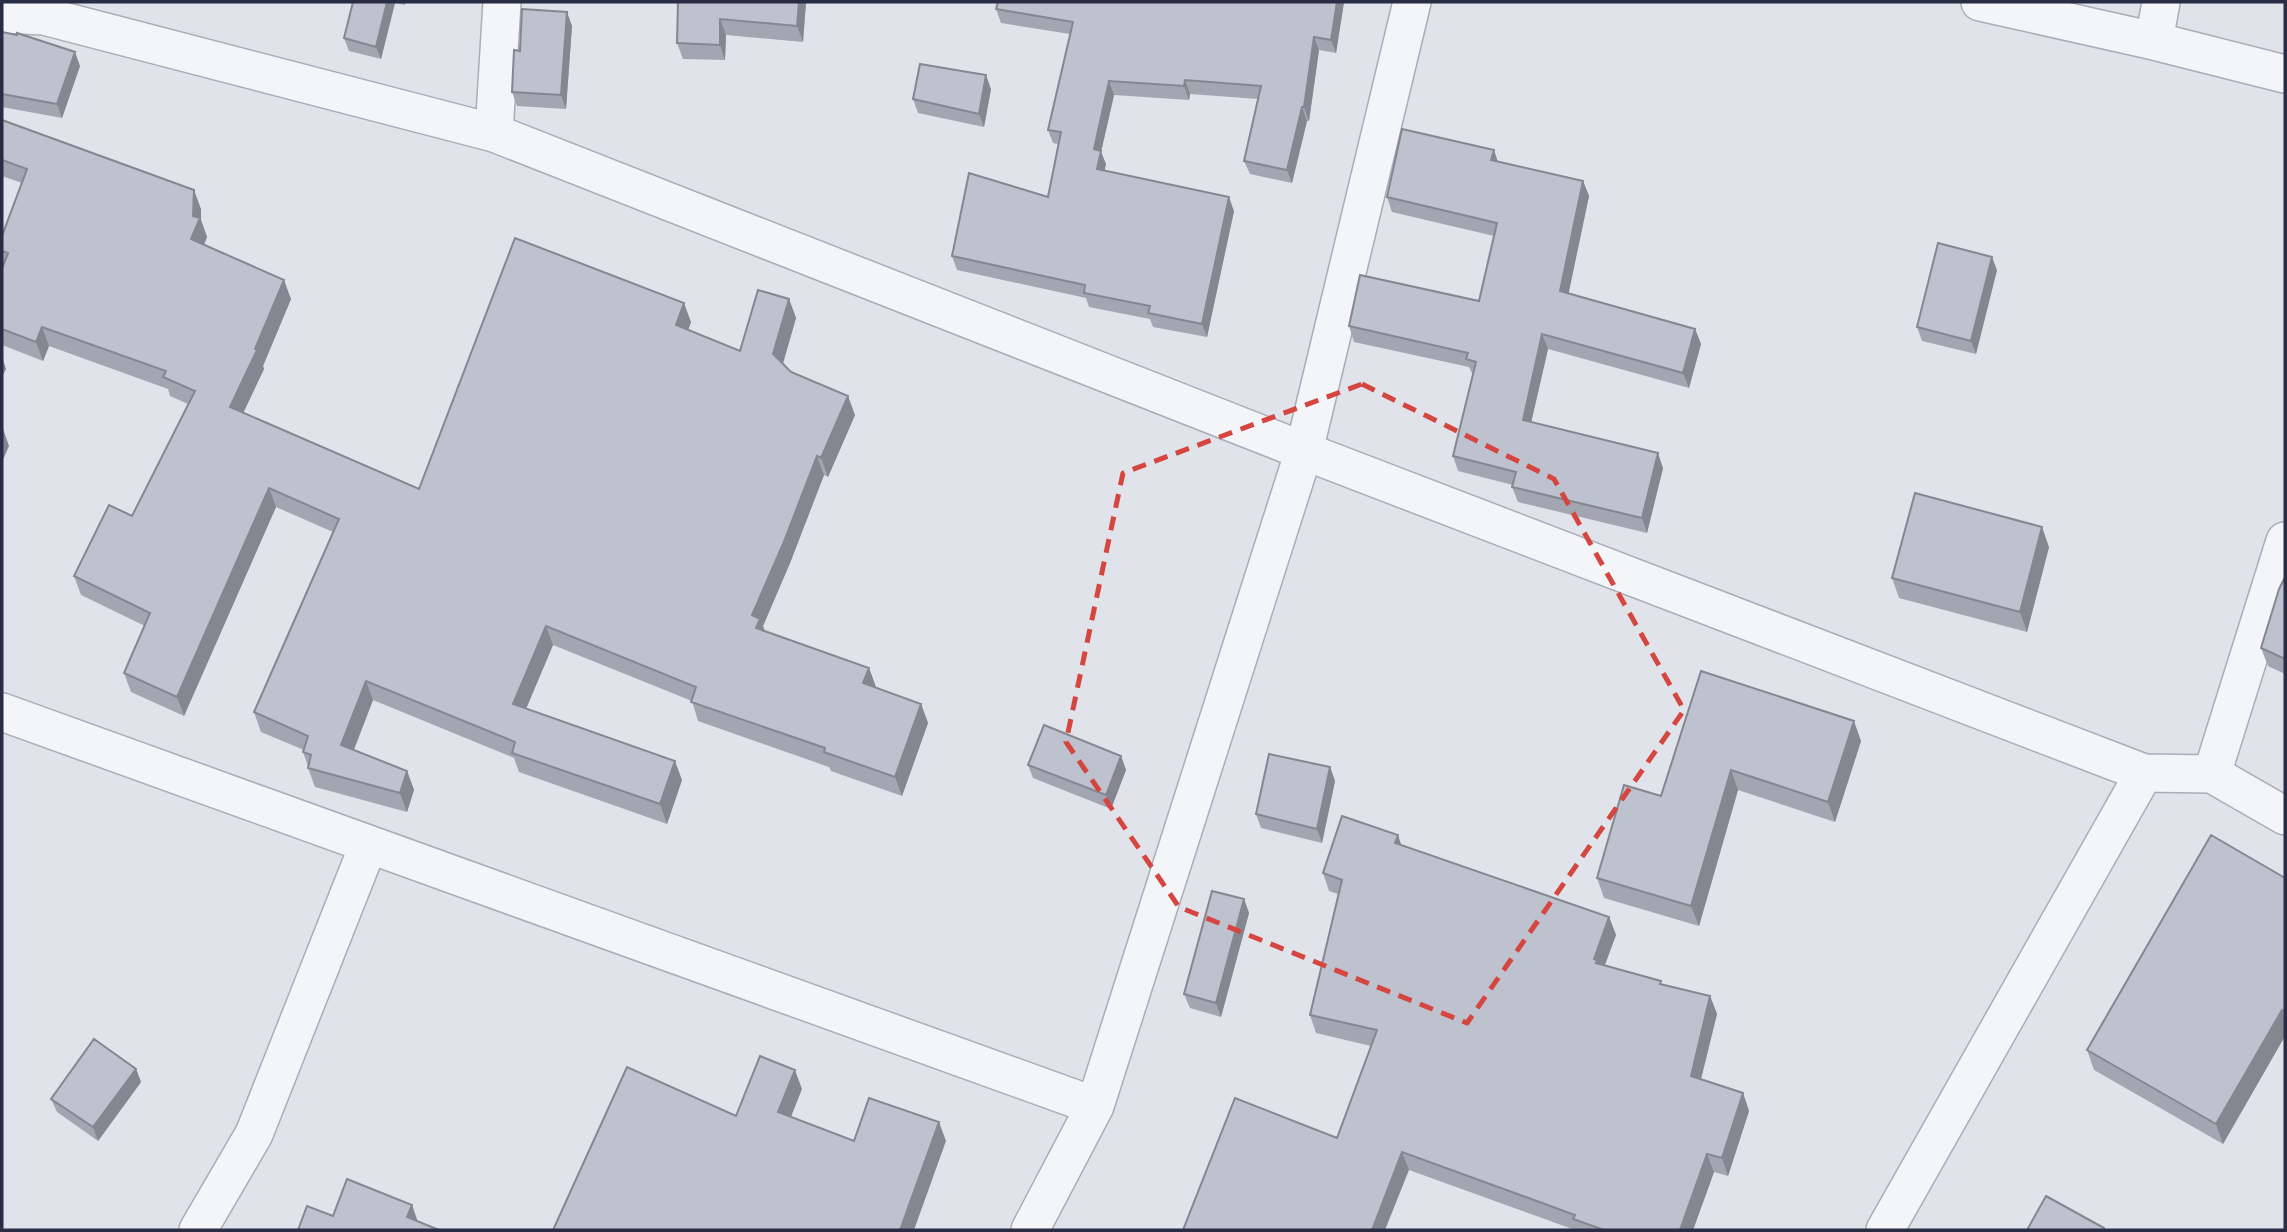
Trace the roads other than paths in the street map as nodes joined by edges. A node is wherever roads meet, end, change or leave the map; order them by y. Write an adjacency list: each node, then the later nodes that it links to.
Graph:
1 (502, 2): 8 (street)
2 (1412, 2): 9 (street)
3 (1980, 2): 6 (street)
4 (2161, 2): 6 (street)
5 (2, 14): 8 (street)
6 (2154, 41): 7 (street)
7 (2285, 74)
8 (494, 133): 9 (street)
9 (1304, 451): 12 (street); 16 (street)
10 (2285, 541): 13 (street)
11 (2, 712): 15 (street)
12 (2144, 773): 13 (street); 19 (street)
13 (2213, 774): 14 (street)
14 (2285, 817)
15 (368, 846): 16 (street); 17 (street)
16 (1095, 1106): 18 (street)
17 (198, 1230)
18 (1030, 1230)
19 (1885, 1230)

